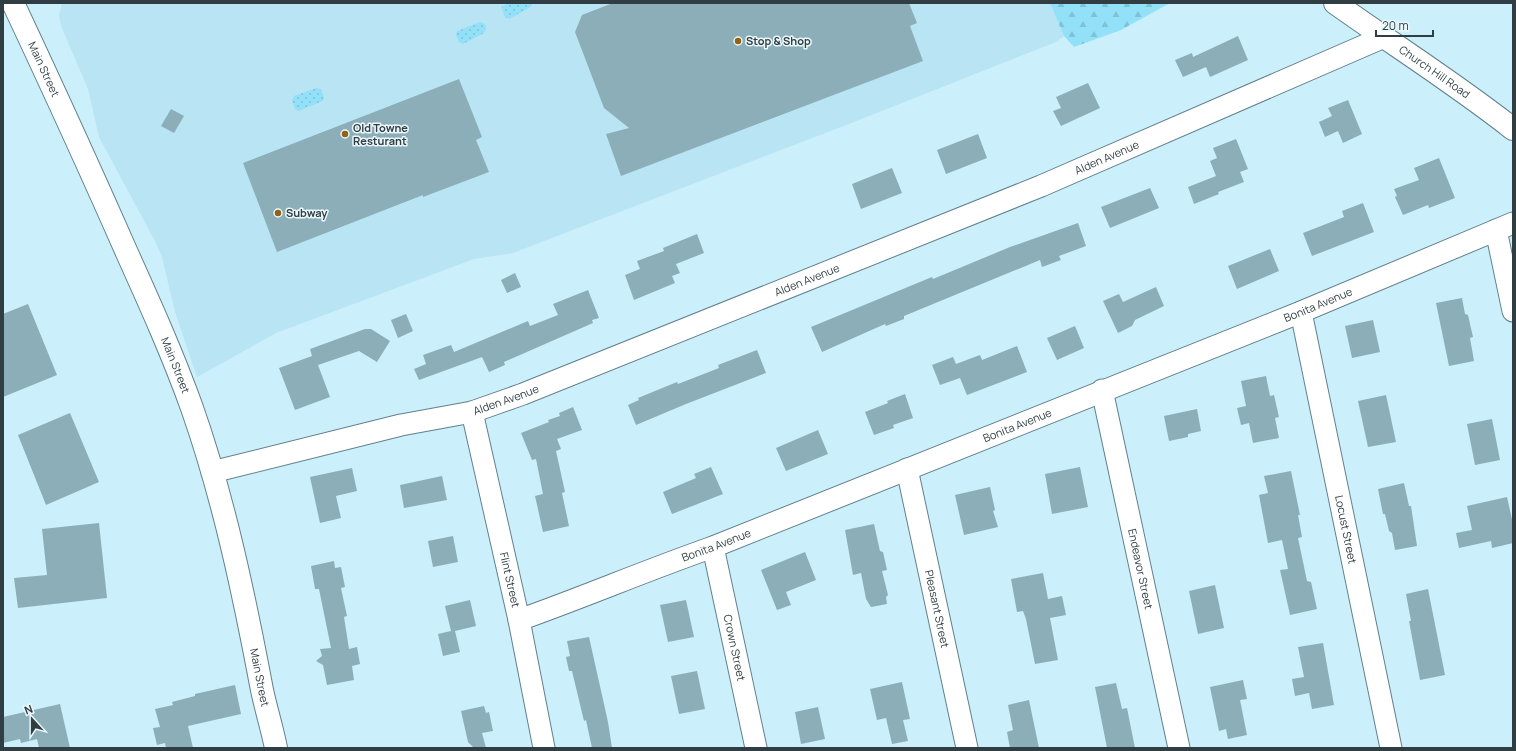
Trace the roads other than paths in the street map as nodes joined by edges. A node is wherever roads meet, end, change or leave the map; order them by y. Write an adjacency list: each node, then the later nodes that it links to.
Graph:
1 (13, 3): 11 (main road, Main Street)
2 (1335, 3): 3 (main road, Church Hill Road)
3 (1384, 37): 4 (main road, Church Hill Road); 9 (street, Alden Avenue)
4 (1513, 129)
5 (1504, 227): 6 (street); 7 (street, Bonita Avenue)
6 (1513, 311)
7 (1301, 312): 8 (street, Bonita Avenue); 19 (street, Locust Street)
8 (1102, 390): 10 (street, Bonita Avenue); 18 (street, Endeavor Street)
9 (472, 412): 11 (street, Alden Avenue); 13 (street, Flint Street)
10 (907, 469): 12 (street, Bonita Avenue); 17 (street, Pleasant Street)
11 (212, 472): 14 (main road, Main Street)
12 (712, 547): 13 (street, Bonita Avenue); 16 (street, Crown Street)
13 (519, 620): 15 (street, Flint Street)
14 (276, 748)
15 (544, 748)
16 (756, 748)
17 (967, 748)
18 (1179, 748)
19 (1391, 748)

